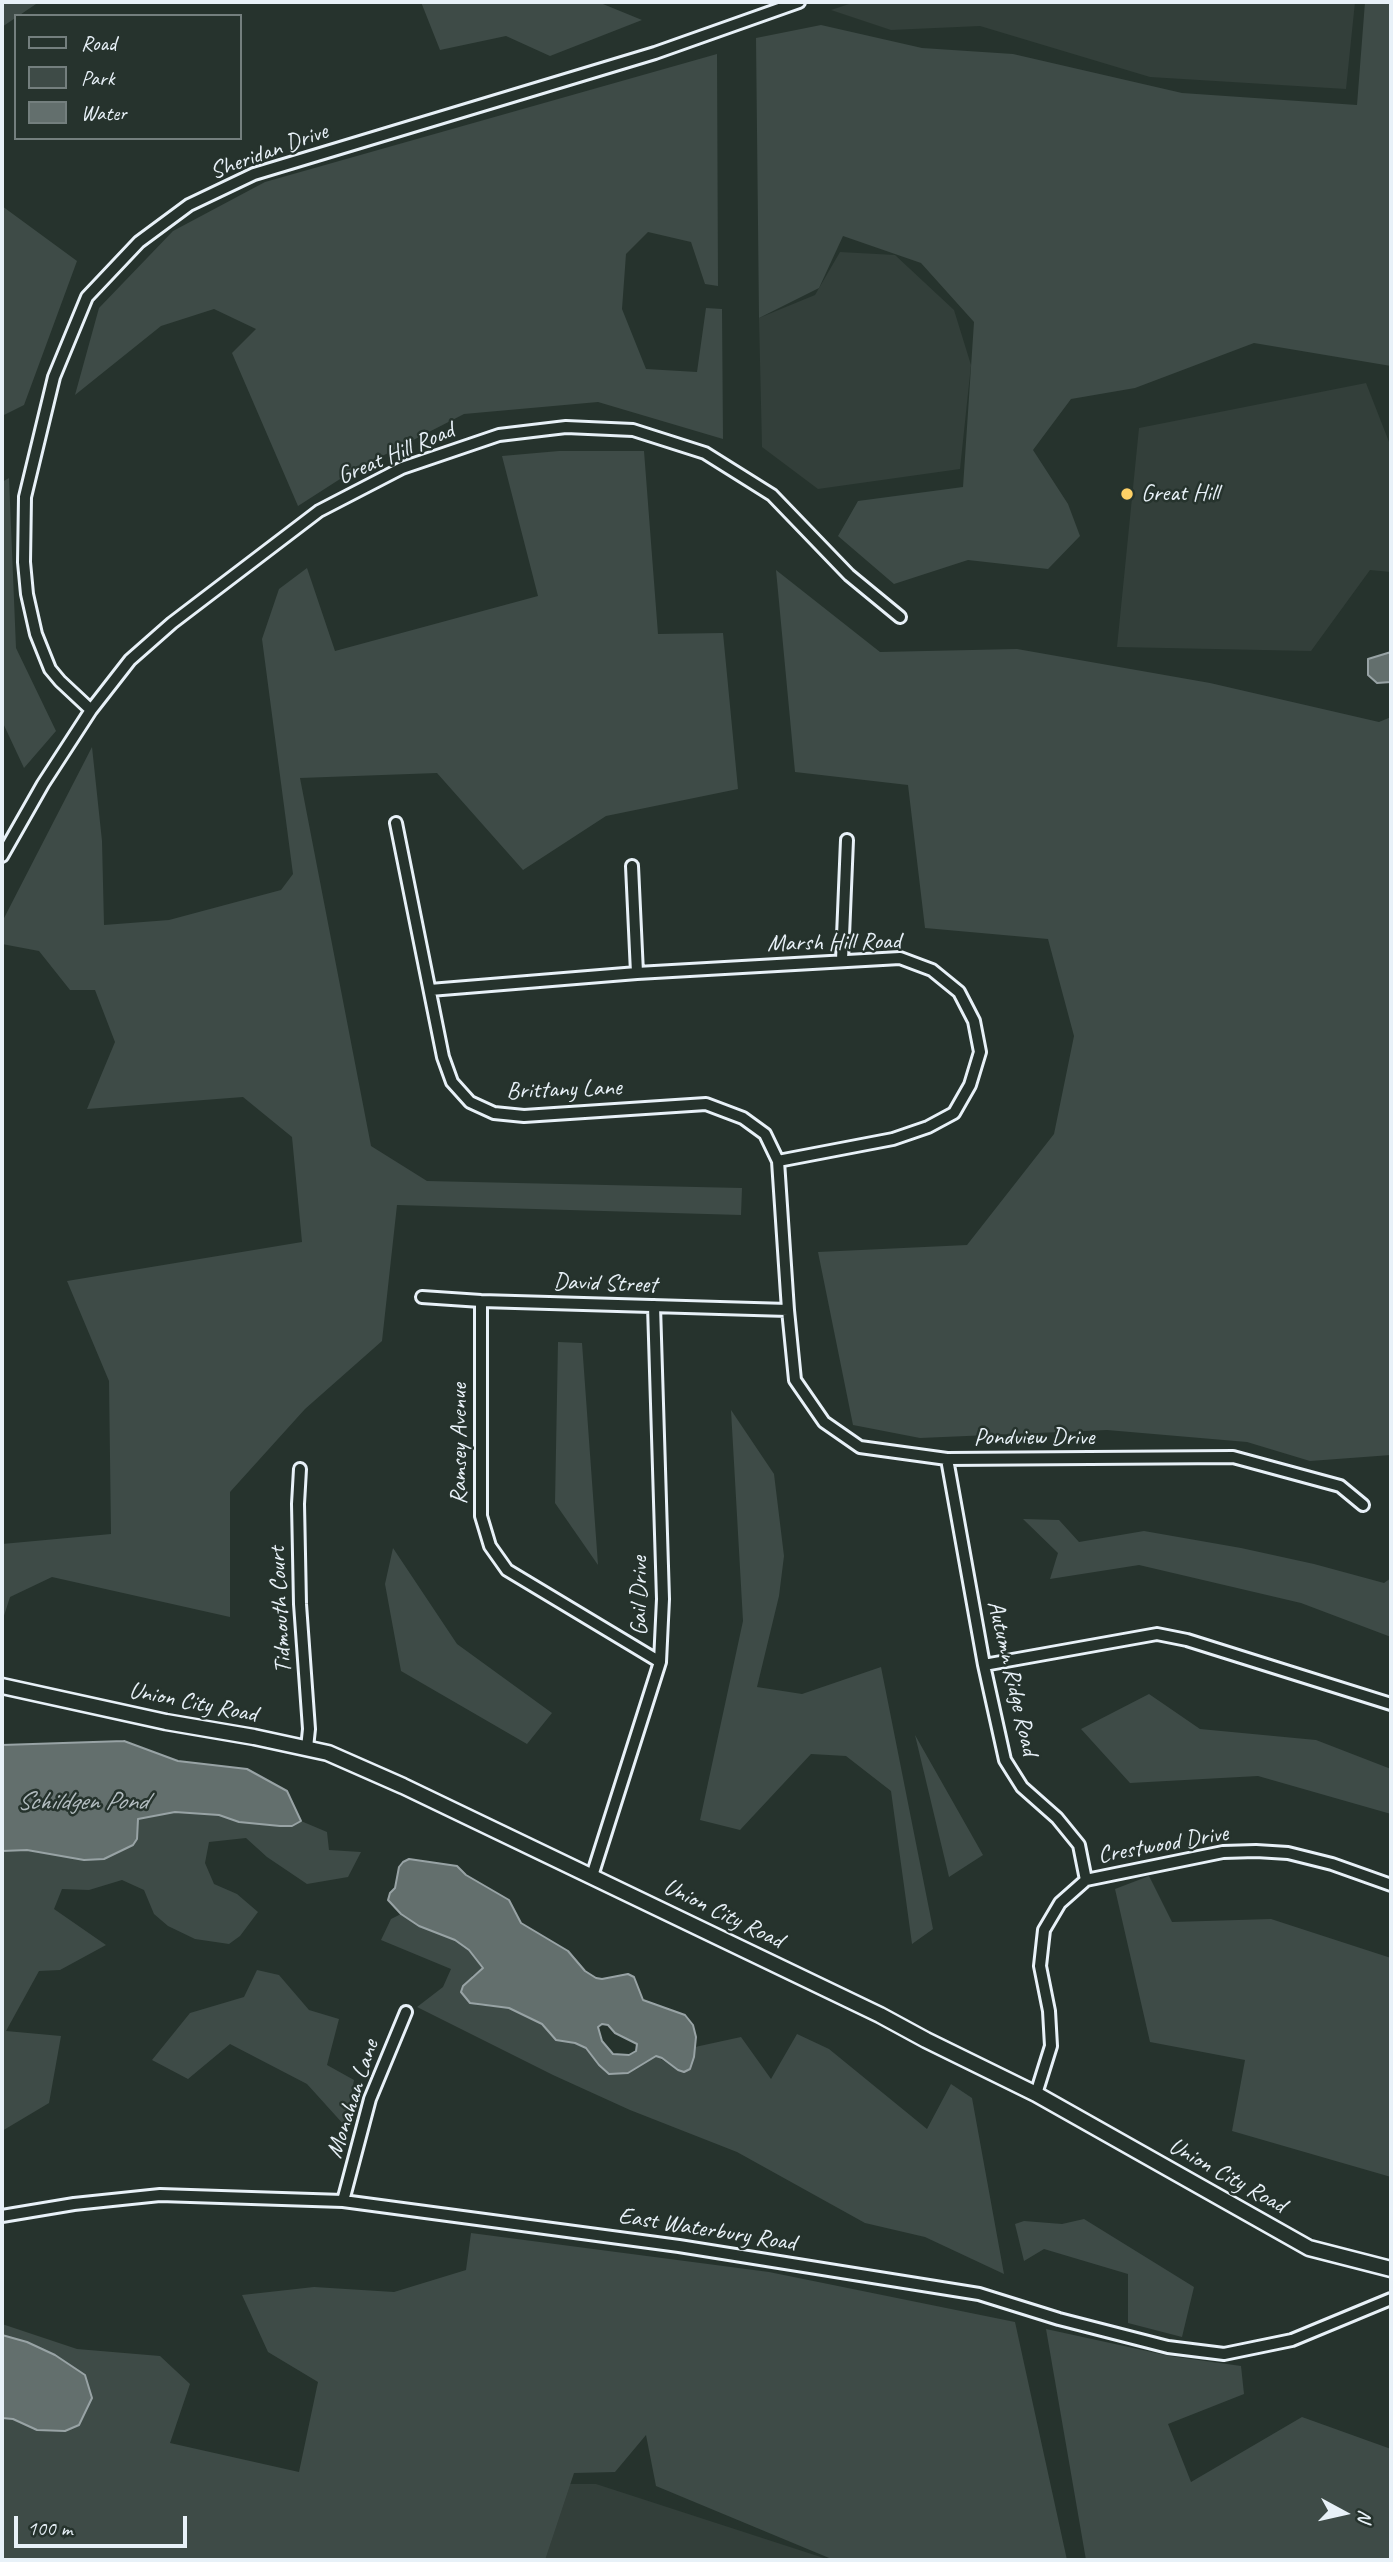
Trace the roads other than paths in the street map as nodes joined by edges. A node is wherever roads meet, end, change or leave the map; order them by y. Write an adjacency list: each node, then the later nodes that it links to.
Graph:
1 (799, 2): 3 (street, Sheridan Drive)
2 (900, 617): 3 (street, Great Hill Road)
3 (91, 710): 6 (street, Great Hill Road)
4 (396, 823): 10 (street, Brittany Lane)
5 (847, 840): 8 (street)
6 (2, 856)
7 (632, 866): 9 (street)
8 (842, 960): 9 (street, Marsh Hill Road); 11 (street, Marsh Hill Road)
9 (638, 973): 10 (street, Marsh Hill Road)
10 (430, 990): 11 (street, Brittany Lane)
11 (778, 1161): 15 (street, Brittany Lane)
12 (422, 1297): 13 (street, David Street)
13 (481, 1301): 14 (street, David Street); 19 (street, Ramsey Avenue)
14 (654, 1306): 15 (street, David Street); 19 (street, Gail Drive)
15 (788, 1310): 16 (street, Pondview Drive)
16 (947, 1459): 18 (street, Pondview Drive); 20 (street, Autumn Ridge Road)
17 (300, 1469): 23 (street, Tidmouth Court)
18 (1363, 1505)
19 (660, 1662): 24 (street, Gail Drive)
20 (984, 1665): 22 (street); 25 (street, Autumn Ridge Road)
21 (2, 1686): 23 (main road, Union City Road)
22 (1391, 1704)
23 (307, 1748): 24 (main road, Union City Road)
24 (592, 1876): 28 (main road, Union City Road)
25 (1086, 1880): 26 (street, Crestwood Drive); 28 (street, Crestwood Drive)
26 (1391, 1885)
27 (406, 2012): 29 (street, Monahan Lane)
28 (1036, 2094): 31 (main road, Union City Road)
29 (343, 2201): 30 (street, East Waterbury Road); 32 (street, East Waterbury Road)
30 (2, 2216)
31 (1391, 2269)
32 (1391, 2298)

